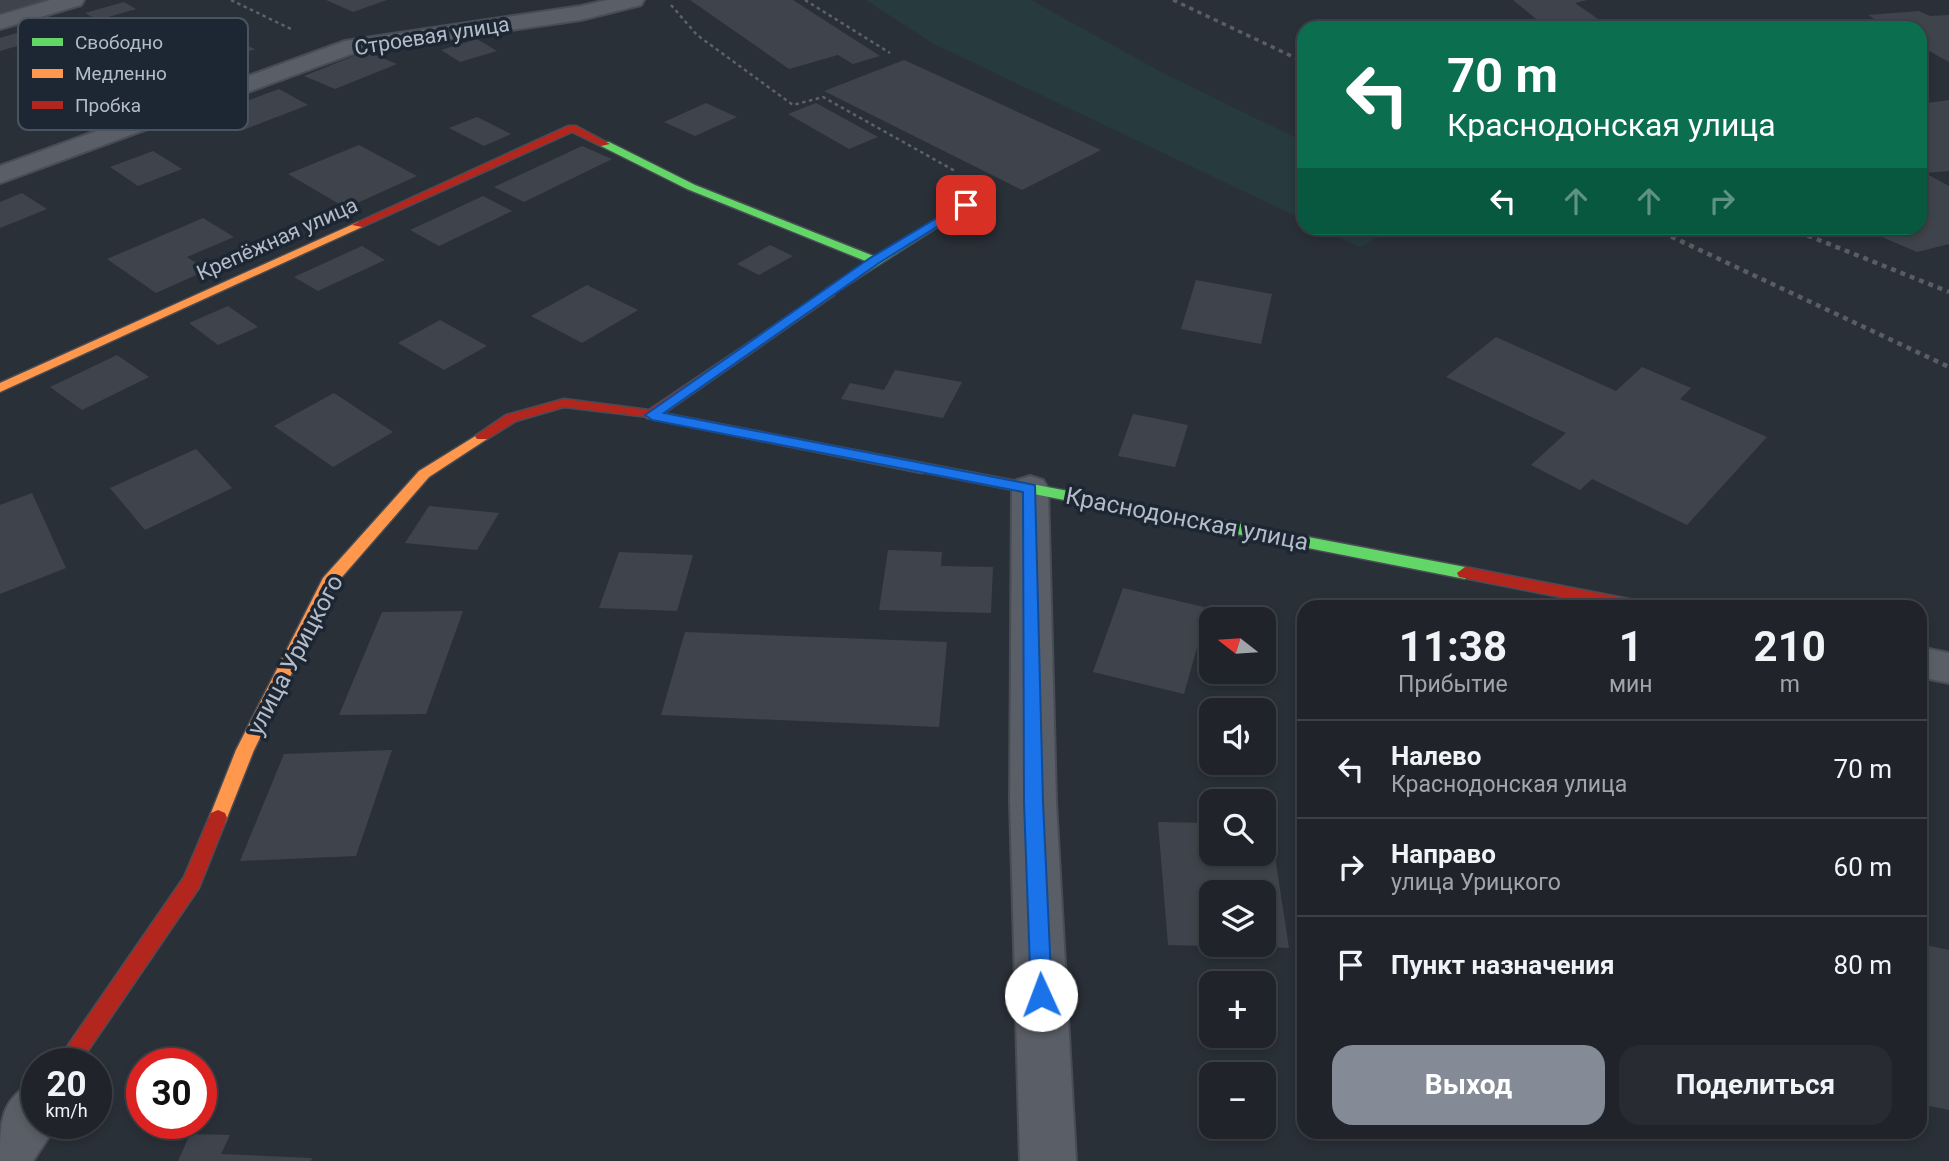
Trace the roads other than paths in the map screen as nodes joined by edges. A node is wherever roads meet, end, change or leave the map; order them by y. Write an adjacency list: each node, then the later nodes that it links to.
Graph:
1 (73, 0): 3 (street)
2 (633, 0): 4 (street, Строевая улица)
3 (0, 22)
4 (248, 84)
5 (121, 130): 6 (street, Строевая улица)
6 (0, 174)
7 (966, 205): 8 (street)
8 (875, 261): 9 (street, Крепёжная улица); 10 (street)
9 (0, 388)
10 (652, 415): 11 (street, Краснодонская улица); 15 (street, улица Урицкого)
11 (1030, 488): 12 (street, Краснодонская улица); 18 (street)
12 (1603, 600)
13 (1927, 663): 14 (street)
14 (1949, 668)
15 (77, 1048)
16 (21, 1131): 17 (street)
17 (1, 1161)
18 (1048, 1161)

